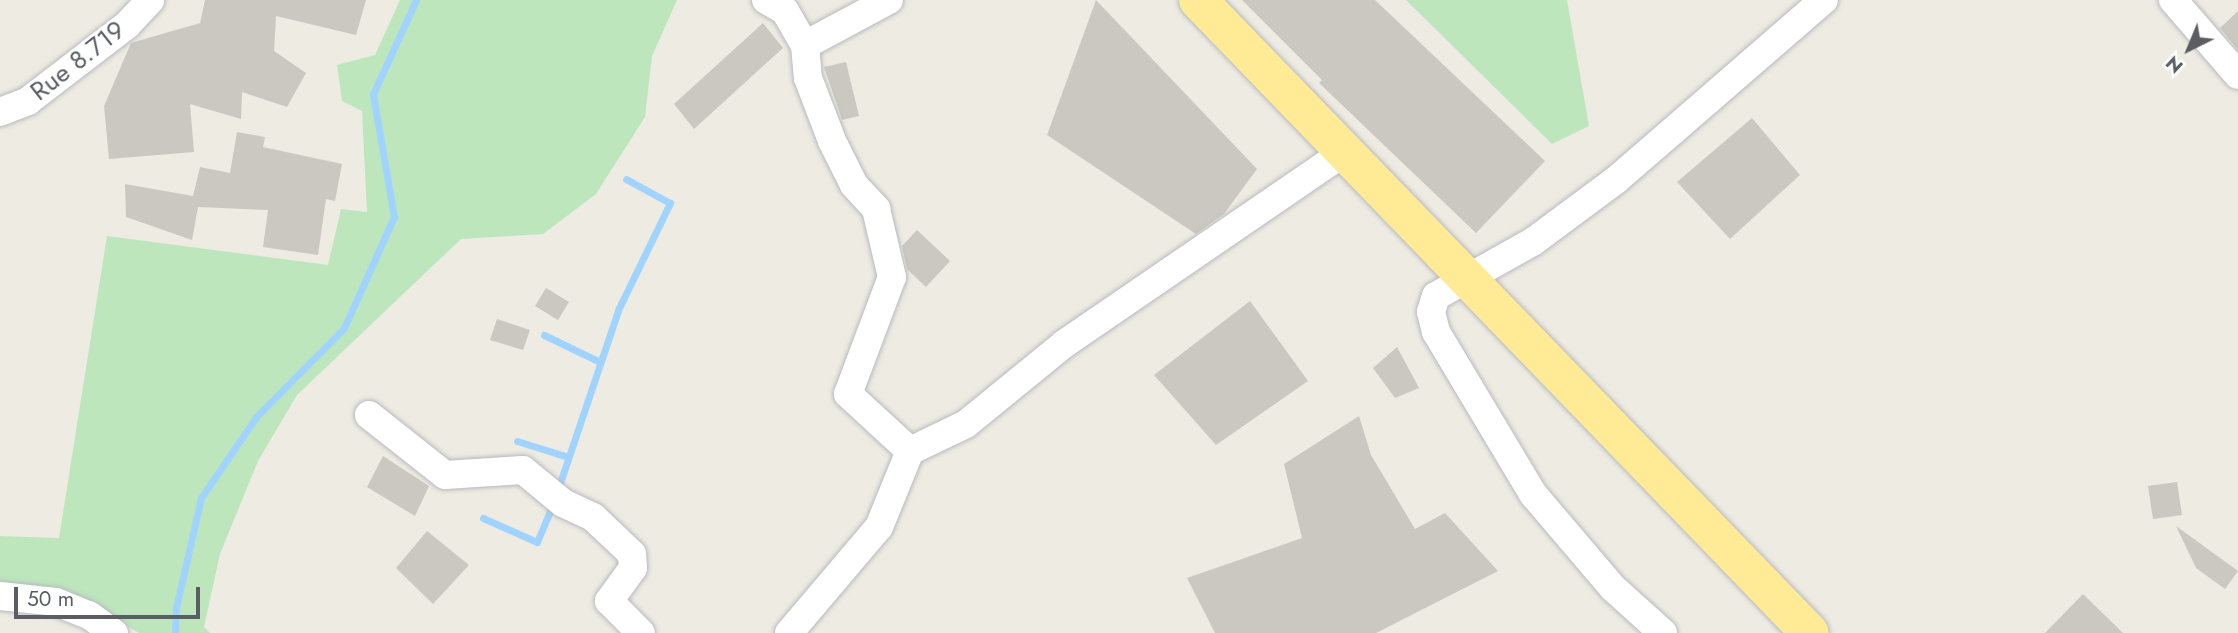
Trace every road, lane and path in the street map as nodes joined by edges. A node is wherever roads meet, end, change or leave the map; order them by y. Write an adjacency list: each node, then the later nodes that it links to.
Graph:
1 (150, 0): 9 (street, Rue 8.719)
2 (766, 0): 7 (street)
3 (889, 0): 7 (street)
4 (1198, 0): 10 (highway)
5 (1824, 0): 11 (street)
6 (2173, 0): 8 (street)
7 (805, 45): 13 (street)
8 (2238, 75)
9 (0, 112)
10 (1346, 151): 11 (highway); 13 (street)
11 (1467, 277): 18 (street); 19 (highway)
12 (369, 415): 16 (street)
13 (910, 451): 17 (street)
14 (0, 596): 15 (street)
15 (114, 633)
16 (641, 633)
17 (789, 633)
18 (1663, 633)
19 (1810, 633)

